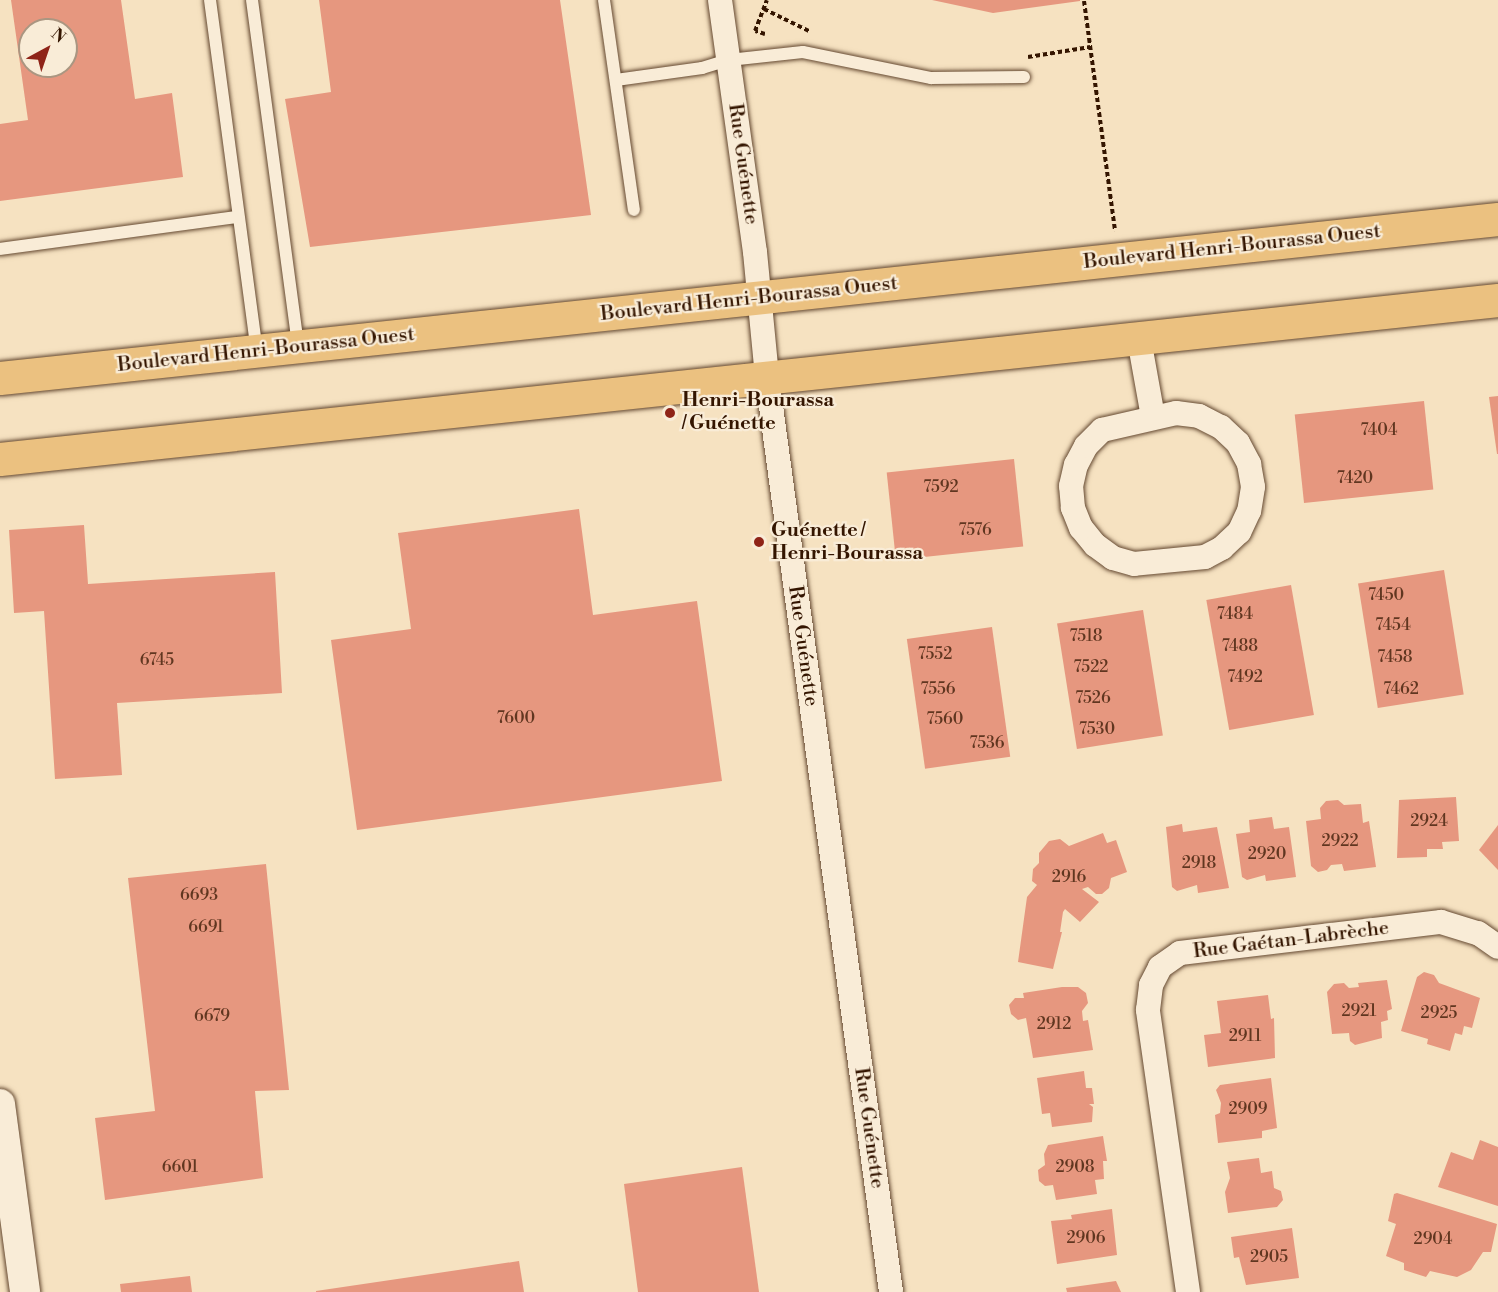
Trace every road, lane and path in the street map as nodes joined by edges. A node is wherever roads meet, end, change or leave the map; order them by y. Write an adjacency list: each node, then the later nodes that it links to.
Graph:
1 (210, 0): 16 (lane)
2 (252, 0): 23 (lane)
3 (604, 0): 14 (lane)
4 (720, 0): 12 (street, Rue Guénette)
5 (767, 0): 7 (path)
6 (1084, 1): 10 (path)
7 (764, 9): 8 (path); 9 (path)
8 (755, 31)
9 (816, 34)
10 (1090, 47): 11 (path); 18 (path)
11 (1020, 58)
12 (729, 60): 13 (lane); 14 (lane); 20 (street, Rue Guénette)
13 (1024, 77)
14 (616, 80): 15 (lane)
15 (634, 210)
16 (238, 217): 19 (lane); 24 (lane)
17 (1498, 219): 20 (main road, Boulevard Henri-Bourassa Ouest)
18 (1115, 235)
19 (0, 249)
20 (759, 297): 23 (main road, Boulevard Henri-Bourassa Ouest); 25 (street, Rue Guénette)
21 (1498, 300): 22 (main road)
22 (1139, 339): 25 (main road); 27 (street)
23 (298, 346): 24 (main road, Boulevard Henri-Bourassa Ouest)
24 (257, 351): 26 (main road, Boulevard Henri-Bourassa Ouest)
25 (767, 377): 28 (main road); 32 (street, Rue Guénette)
26 (0, 378)
27 (1153, 417): 27 (street)
28 (0, 459)
29 (1498, 947): 33 (street, Rue Gaétan-Labrèche)
30 (0, 1104): 31 (street)
31 (25, 1292)
32 (891, 1292)
33 (1188, 1292)

